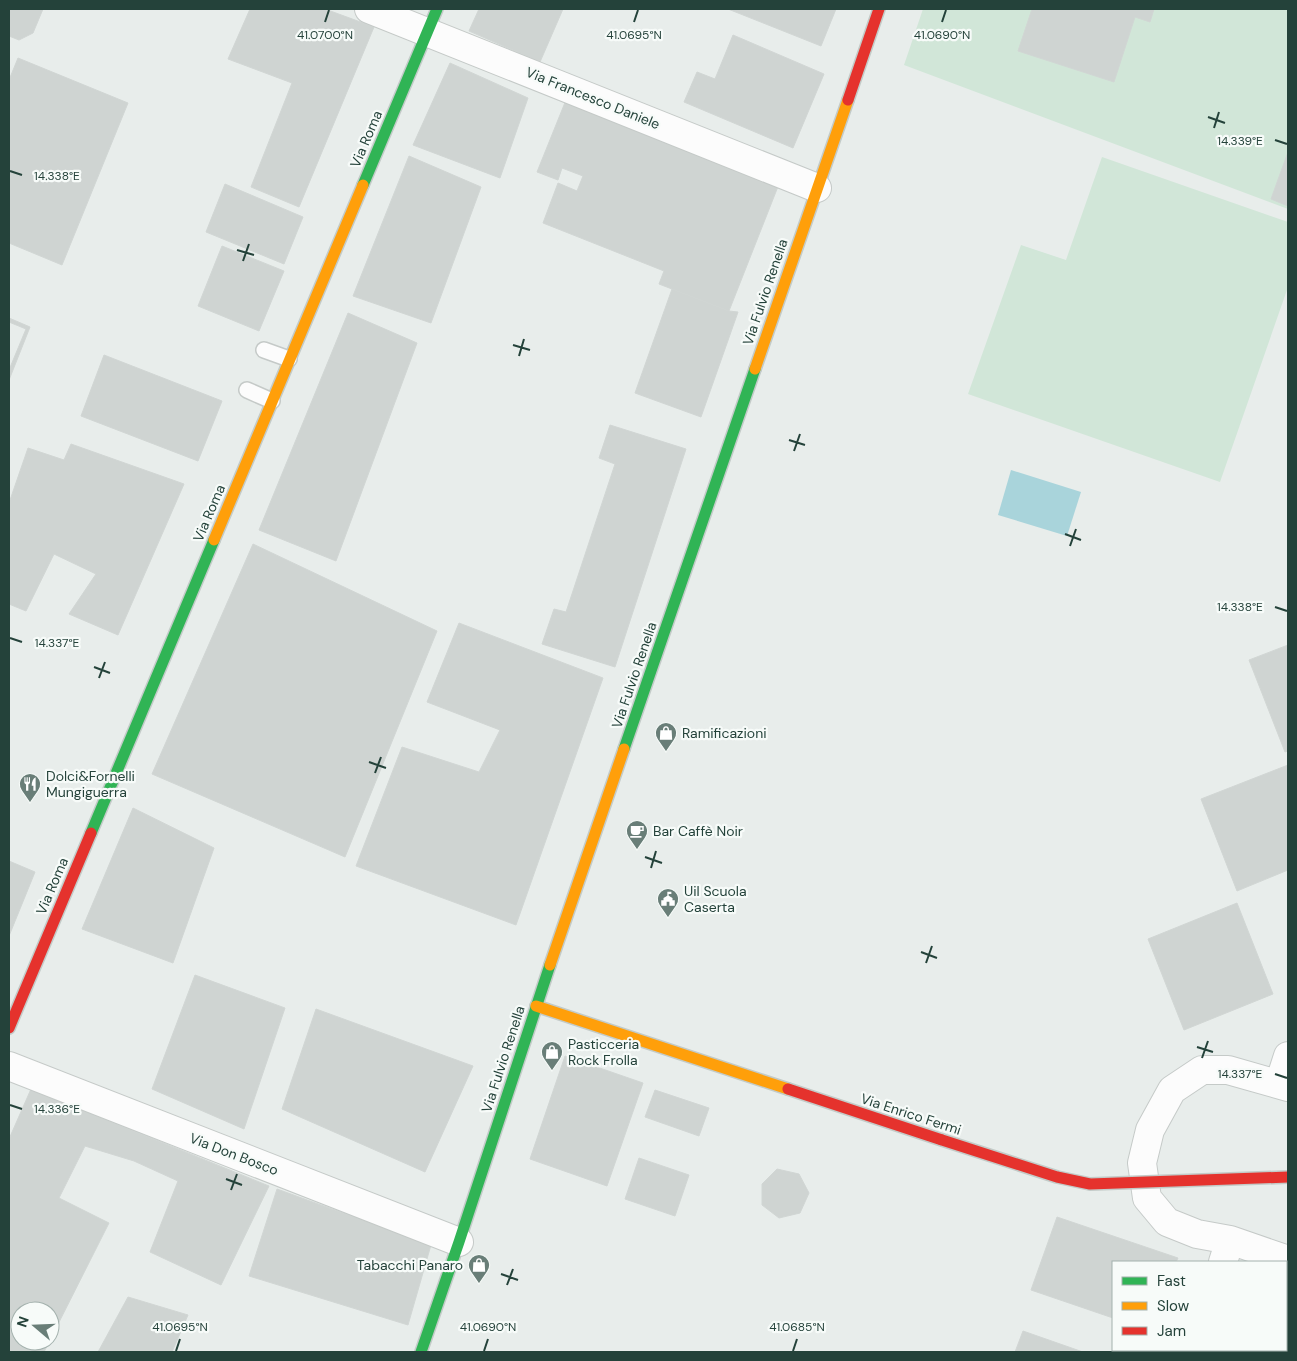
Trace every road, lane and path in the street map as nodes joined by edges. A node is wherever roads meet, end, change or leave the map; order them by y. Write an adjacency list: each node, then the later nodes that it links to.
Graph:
1 (369, 9): 3 (street, Via Francesco Daniele)
2 (879, 9): 4 (main road, Via Fulvio Renella)
3 (432, 21): 4 (street, Via Francesco Daniele); 6 (main road, Via Roma)
4 (817, 188): 9 (main road, Via Fulvio Renella)
5 (264, 350): 6 (lane)
6 (289, 359): 8 (main road, Via Roma)
7 (247, 390): 8 (lane)
8 (272, 401): 10 (main road, Via Roma)
9 (536, 1006): 14 (main road, Via Enrico Fermi, bridge); 15 (main road, Via Fulvio Renella)
10 (9, 1028)
11 (1288, 1056): 13 (street)
12 (9, 1066): 15 (street, Via Don Bosco)
13 (1284, 1086): 16 (street)
14 (1288, 1177)
15 (460, 1242): 18 (main road, Via Fulvio Renella)
16 (1227, 1251): 17 (street)
17 (1288, 1260)
18 (421, 1352)

